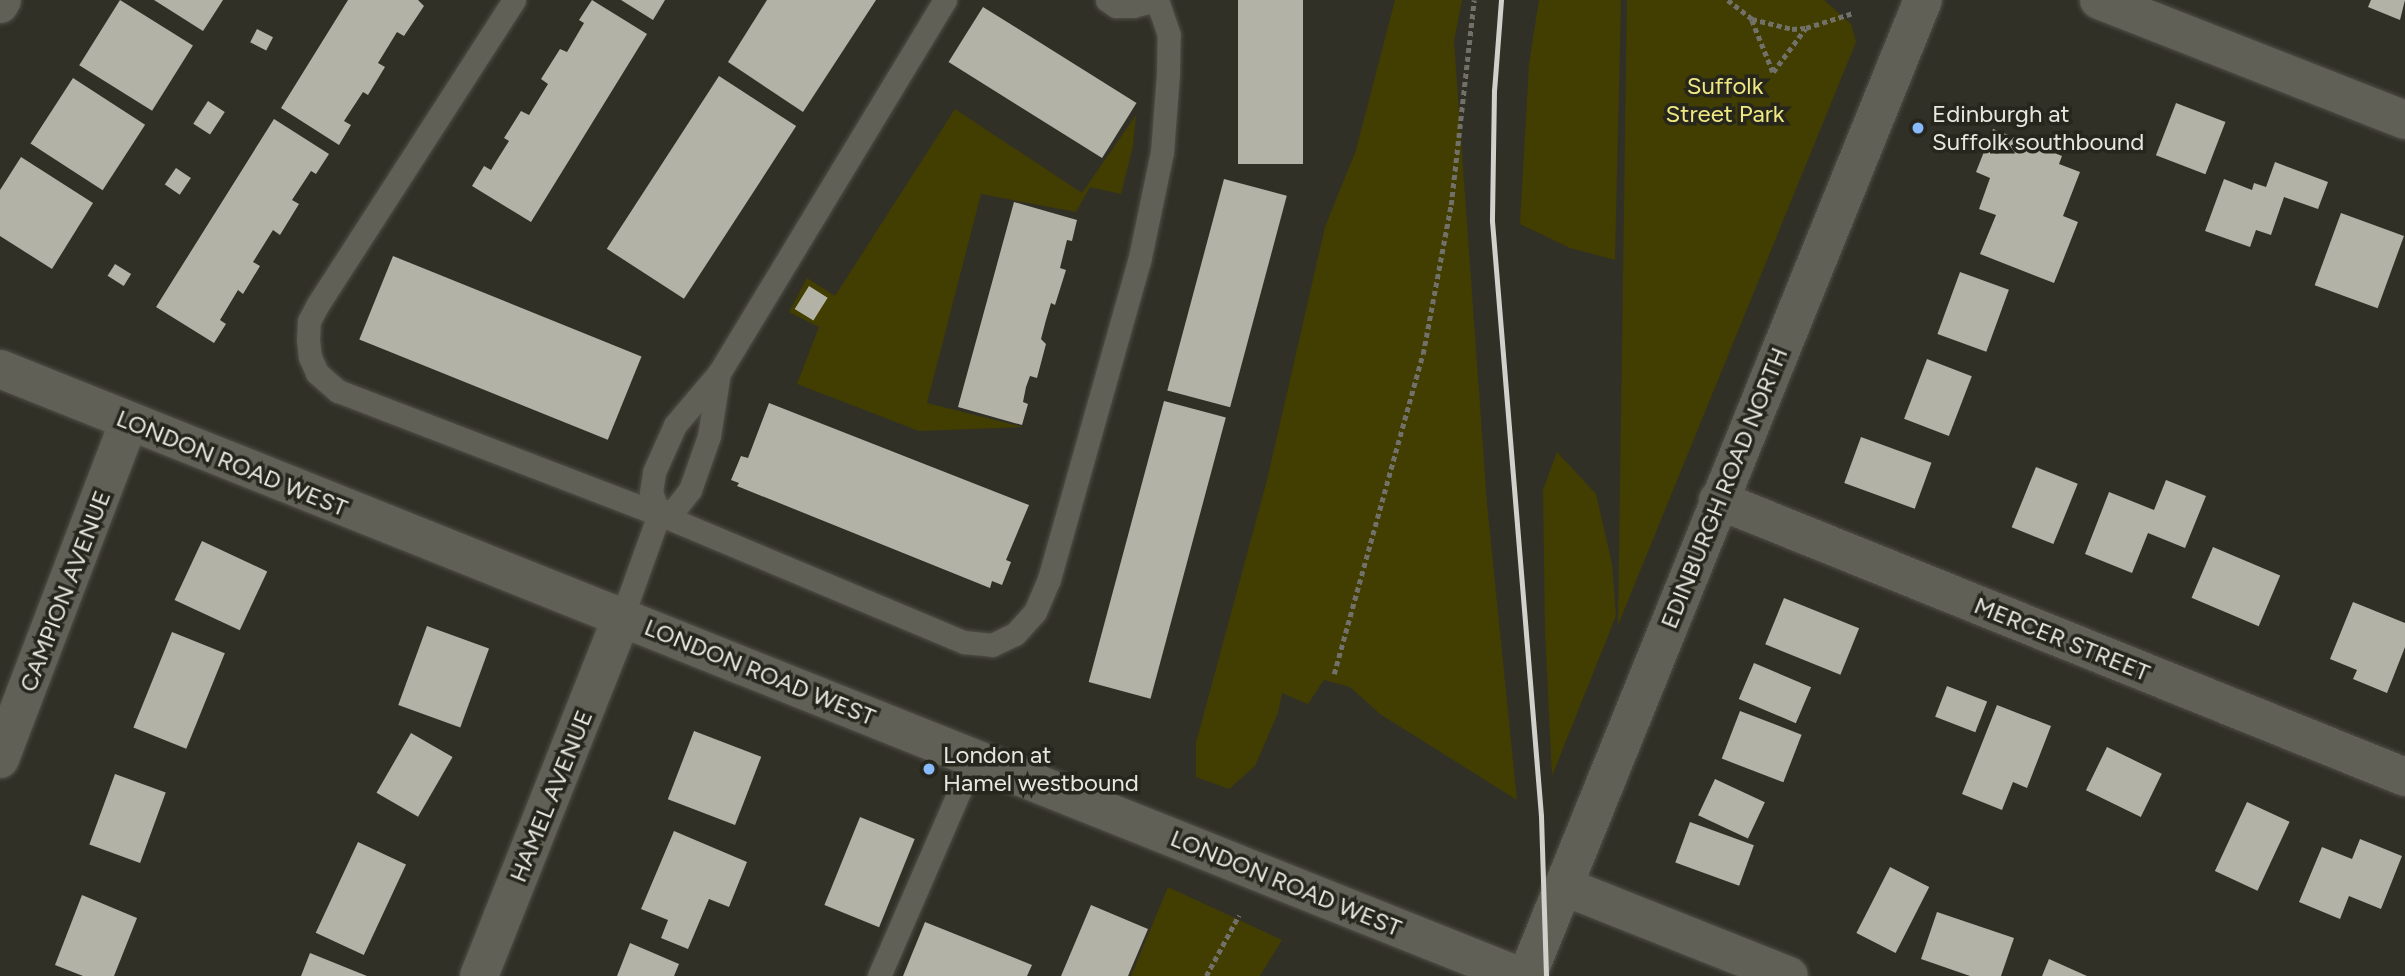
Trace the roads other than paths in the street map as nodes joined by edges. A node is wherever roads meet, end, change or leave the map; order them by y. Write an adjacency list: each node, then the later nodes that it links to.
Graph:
1 (514, 0): 12 (lane)
2 (945, 0): 9 (lane)
3 (1107, 0): 4 (lane)
4 (1156, 0): 12 (lane)
5 (1923, 0): 11 (street, EDINBURGH ROAD NORTH)
6 (2098, 0): 7 (street)
7 (2405, 120)
8 (0, 369): 10 (street, LONDON ROAD WEST)
9 (719, 373): 12 (lane); 12 (lane)
10 (129, 422): 13 (street, LONDON ROAD WEST); 15 (street, CAMPION AVENUE)
11 (1718, 500): 16 (street, MERCER STREET); 17 (street, EDINBURGH ROAD NORTH)
12 (659, 514): 13 (lane)
13 (622, 617): 14 (street, LONDON ROAD WEST); 18 (street, HAMEL AVENUE)
14 (974, 757): 19 (lane); 20 (street, LONDON ROAD WEST)
15 (0, 759)
16 (2405, 777)
17 (1563, 886): 21 (street, EDINBURGH ROAD NORTH); 22 (street)
18 (479, 976)
19 (879, 976)
20 (1518, 976)
21 (1527, 976)
22 (1789, 976)

